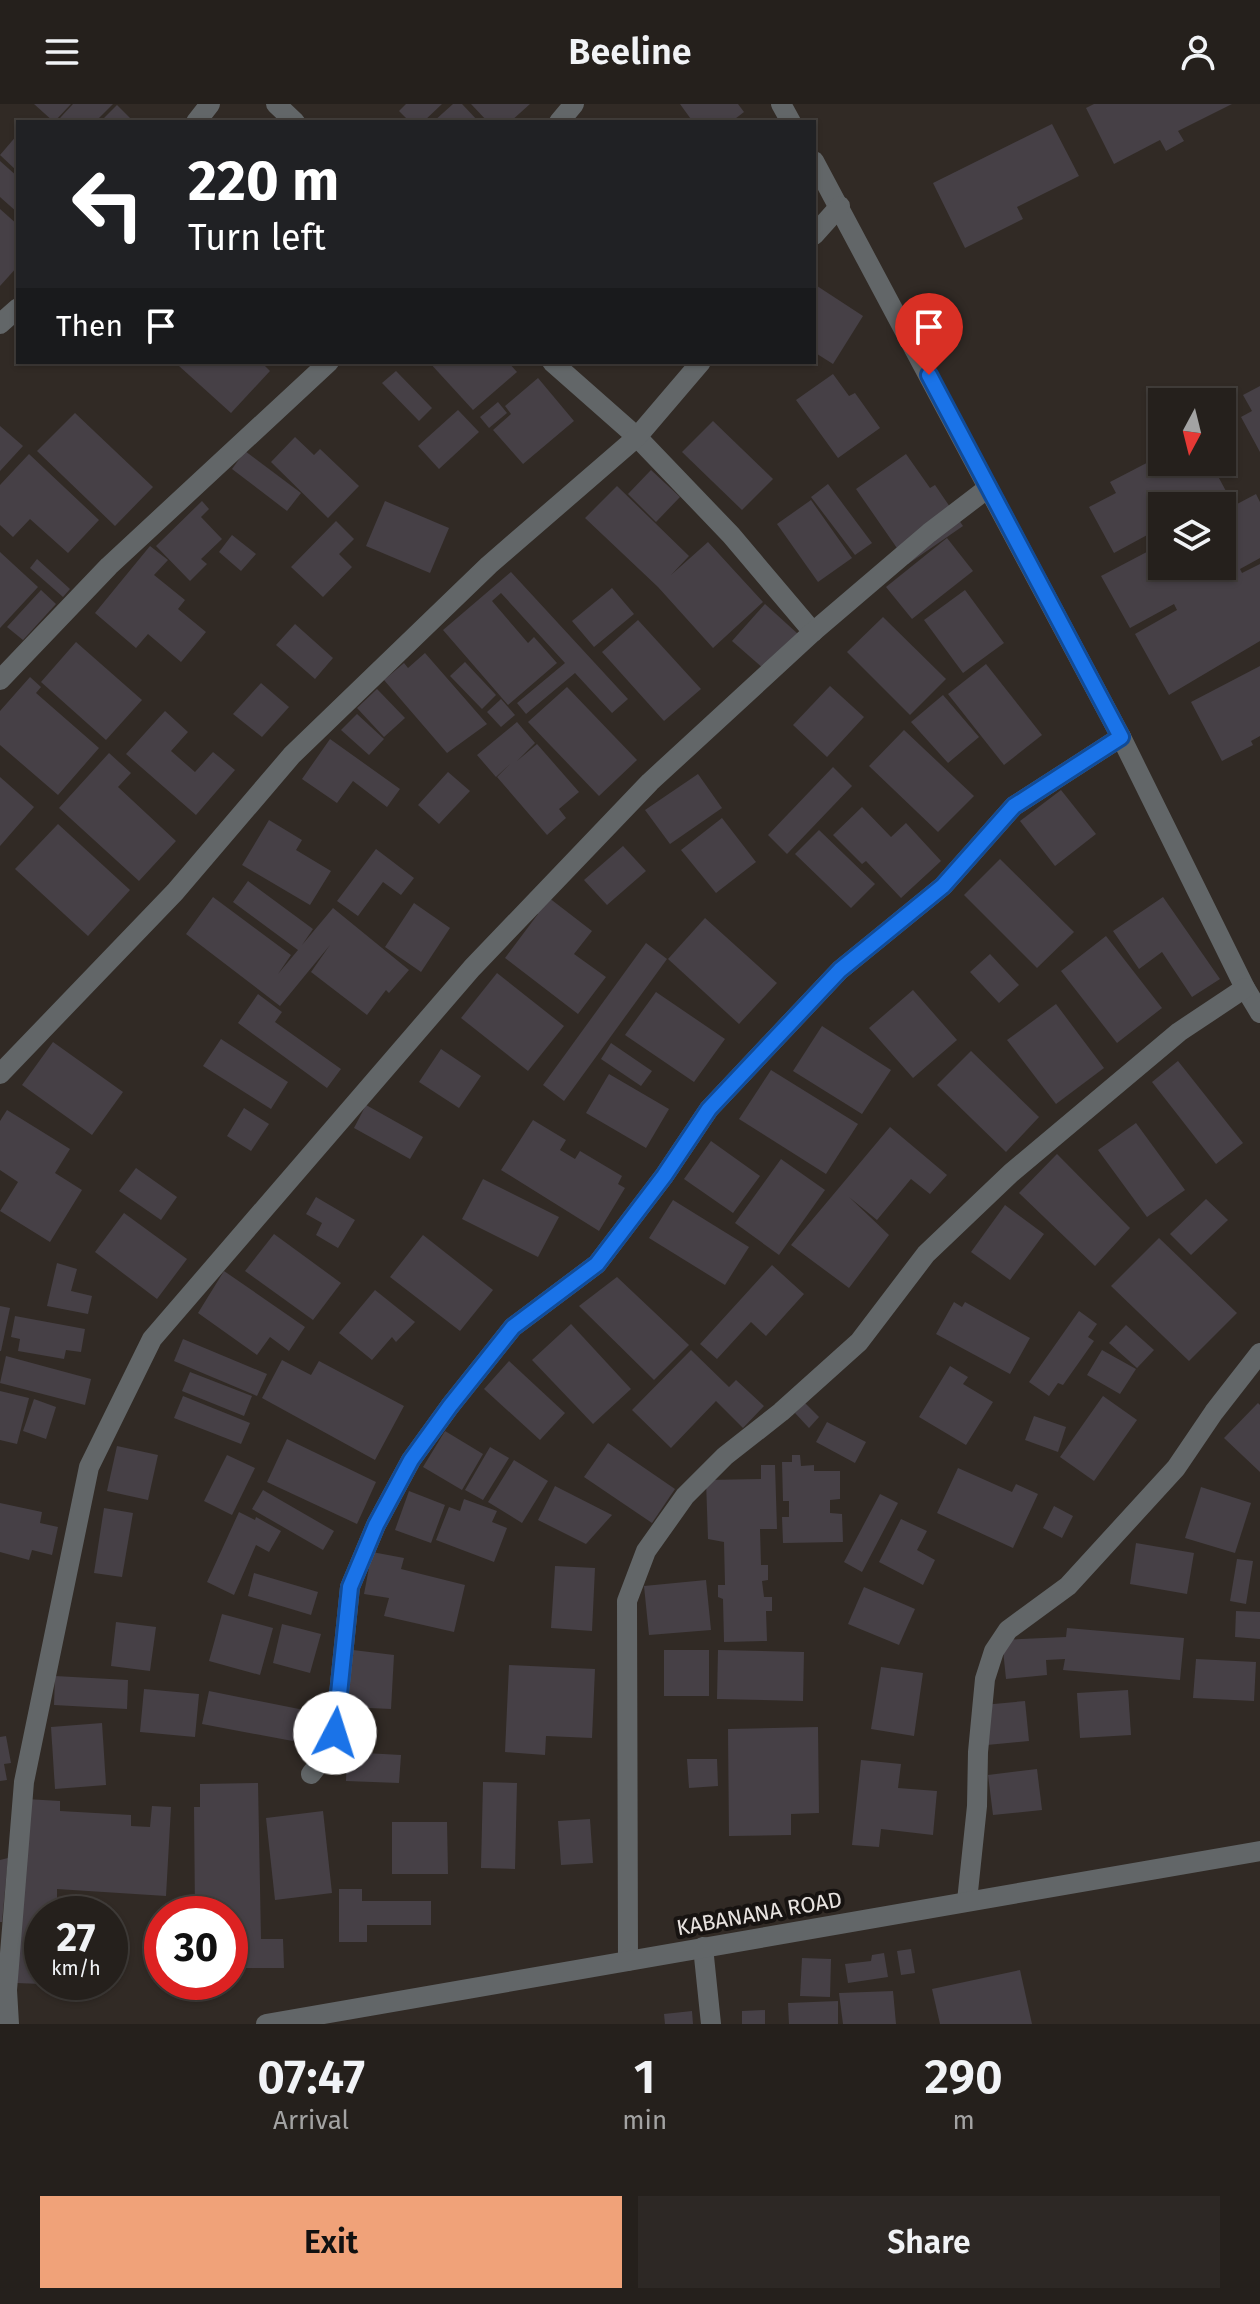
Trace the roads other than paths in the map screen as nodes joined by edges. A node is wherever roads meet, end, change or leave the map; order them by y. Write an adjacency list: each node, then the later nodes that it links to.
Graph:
1 (210, 104): 4 (street)
2 (276, 104): 5 (street)
3 (574, 104): 6 (street)
4 (198, 120)
5 (293, 120)
6 (561, 120)
7 (816, 164): 8 (street)
8 (840, 206): 9 (street); 16 (street)
9 (816, 233)
10 (16, 310): 11 (street)
11 (0, 324)
12 (327, 364): 18 (street)
13 (554, 364): 15 (street)
14 (699, 364): 15 (street)
15 (637, 437): 17 (street); 22 (street)
16 (988, 488): 17 (street); 19 (street)
17 (813, 632): 29 (street)
18 (0, 680)
19 (1121, 737): 20 (street); 24 (street)
20 (1245, 988): 21 (street); 28 (street)
21 (1260, 1013)
22 (0, 1074)
23 (1260, 1353): 26 (street)
24 (311, 1774)
25 (1260, 1851): 26 (street, KABANANA ROAD)
26 (967, 1901): 27 (street, KABANANA ROAD)
27 (703, 1947): 28 (street, KABANANA ROAD); 31 (street)
28 (628, 1961): 30 (street, KABANANA ROAD)
29 (9, 2024)
30 (266, 2024)
31 (711, 2024)

